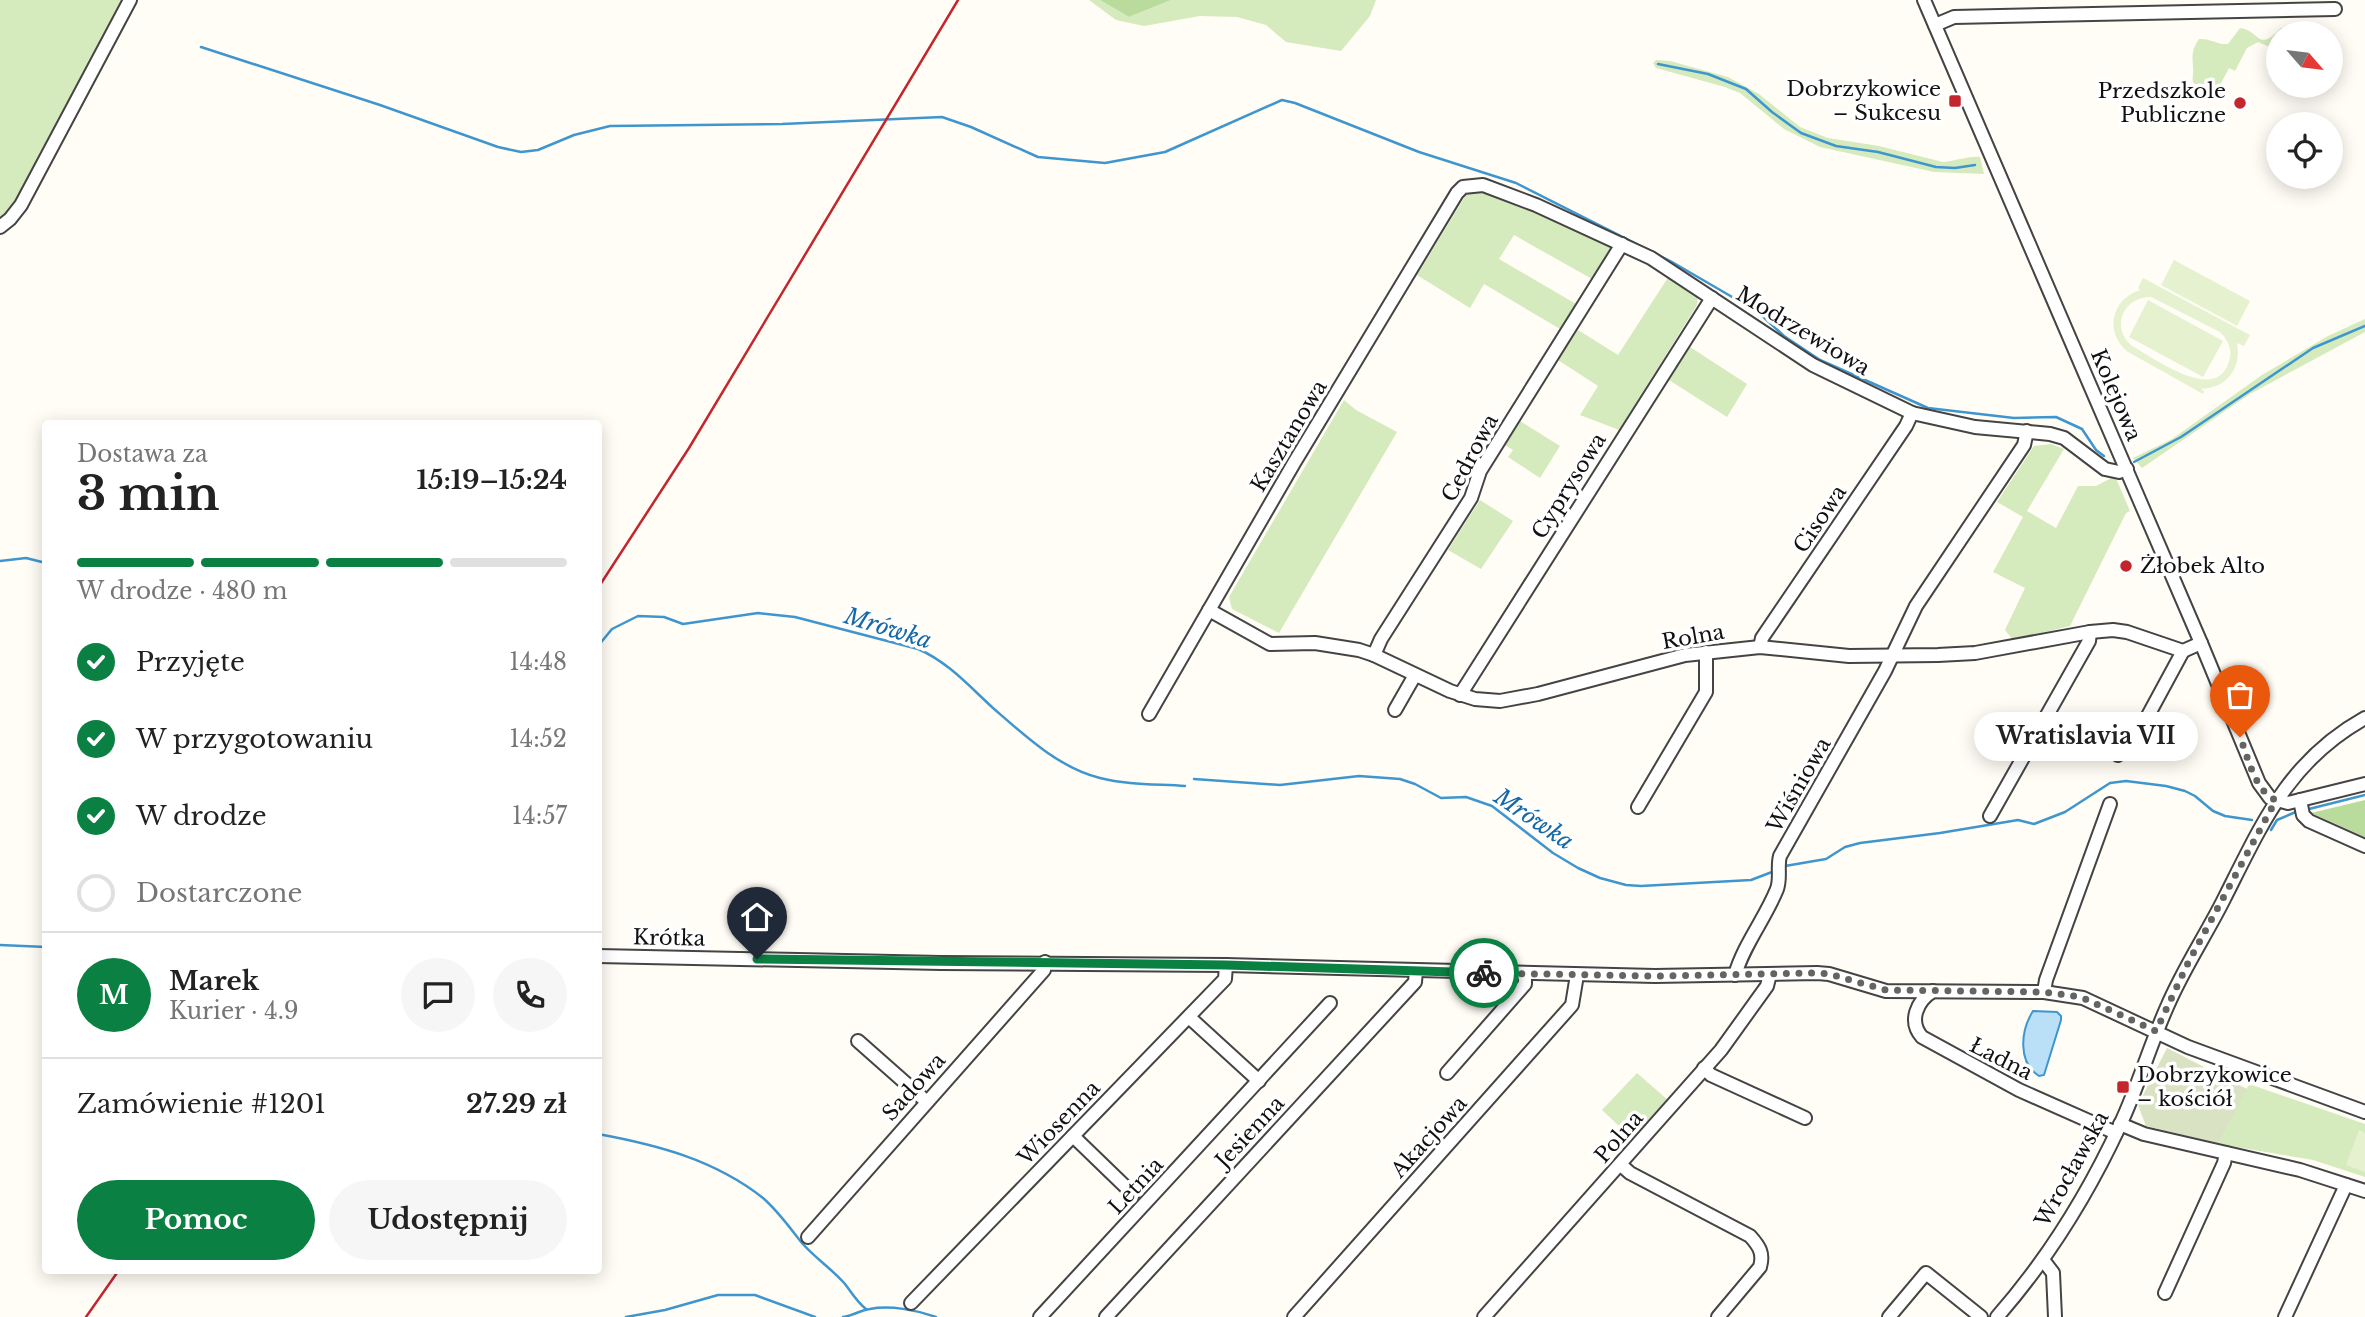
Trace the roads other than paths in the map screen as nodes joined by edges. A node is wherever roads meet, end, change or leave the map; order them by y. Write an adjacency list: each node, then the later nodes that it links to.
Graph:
1 (130, 0): 6 (street)
2 (1924, 0): 4 (street, Kolejowa)
3 (2335, 9): 4 (street)
4 (1935, 25): 11 (street, Kolejowa)
5 (1470, 185): 7 (street, Modrzewiowa); 12 (street, Kasztanowa)
6 (0, 227)
7 (1622, 244): 8 (street, Modrzewiowa); 18 (street, Cedrowa)
8 (1712, 298): 9 (street, Modrzewiowa); 21 (street, Cyprysowa)
9 (1912, 413): 10 (street, Modrzewiowa); 15 (street, Cisowa)
10 (2026, 431): 11 (street, Modrzewiowa); 19 (street, Wiśniowa)
11 (2127, 469): 14 (street, Kolejowa)
12 (1209, 610): 18 (street, Rolna); 23 (street, Kasztanowa)
13 (2091, 632): 16 (street, Rolna); 19 (street, Rolna); 31 (street)
14 (2201, 643): 16 (street); 27 (street, Kolejowa)
15 (1760, 647): 17 (street, Rolna); 19 (street, Rolna)
16 (2183, 651): 25 (street)
17 (1706, 652): 21 (street, Rolna); 29 (street)
18 (1374, 654): 20 (street, Rolna)
19 (1892, 656): 40 (street, Wiśniowa)
20 (1415, 675): 21 (street, Rolna); 22 (street)
21 (1460, 695)
22 (1395, 710)
23 (1149, 714)
24 (2365, 718): 27 (street, Wrocławska)
25 (2118, 755)
26 (2365, 784): 30 (street)
27 (2276, 800): 30 (street); 47 (street, Wrocławska)
28 (2110, 804): 43 (street)
29 (1638, 807)
30 (2301, 807): 32 (street)
31 (1990, 816)
32 (2365, 846)
33 (602, 956): 34 (street, Krótka)
34 (1045, 962): 35 (street, Krótka); 52 (street, Sadowa)
35 (1226, 965): 36 (street, Krótka); 46 (street, Wiosenna)
36 (1416, 971): 37 (street, Krótka); 67 (street, Jesienna)
37 (1525, 974): 39 (street, Krótka); 50 (street)
38 (1770, 974): 40 (street, Krótka); 41 (street, Krótka); 49 (street, Polna)
39 (1577, 975): 40 (street, Krótka); 68 (street, Akacjowa)
40 (1735, 975)
41 (1908, 991): 42 (street, Krótka); 45 (street, Ładna)
42 (1933, 991): 43 (street, Krótka); 45 (street)
43 (2044, 992): 47 (street, Krótka)
44 (1331, 1003): 51 (street, Letnia)
45 (1917, 1010): 55 (street, Ładna)
46 (1189, 1017): 51 (street); 56 (street, Wiosenna)
47 (2156, 1031): 53 (street, Krótka); 55 (street, Wrocławska)
48 (858, 1041): 52 (street)
49 (1704, 1068): 54 (street); 58 (street, Polna)
50 (1447, 1073)
51 (1259, 1081): 66 (street, Letnia)
52 (927, 1102): 62 (street, Sadowa)
53 (2365, 1112)
54 (1805, 1118)
55 (2118, 1128): 57 (street, Ładna); 63 (street, Wrocławska)
56 (1073, 1136): 61 (street); 65 (street, Wiosenna)
57 (2225, 1153): 59 (street, Ładna); 64 (street)
58 (1621, 1165): 69 (street, Polna); 70 (street)
59 (2346, 1185): 60 (street, Ładna); 75 (street)
60 (2365, 1191)
61 (1133, 1194)
62 (808, 1237)
63 (2043, 1260): 73 (street, Wrocławska); 74 (street)
64 (2165, 1293)
65 (911, 1303)
66 (1040, 1317)
67 (1105, 1317)
68 (1294, 1317)
69 (1484, 1317)
70 (1717, 1317)
71 (1889, 1317): 72 (street)
72 (1981, 1317)
73 (1997, 1317)
74 (2055, 1317)
75 (2285, 1317)

